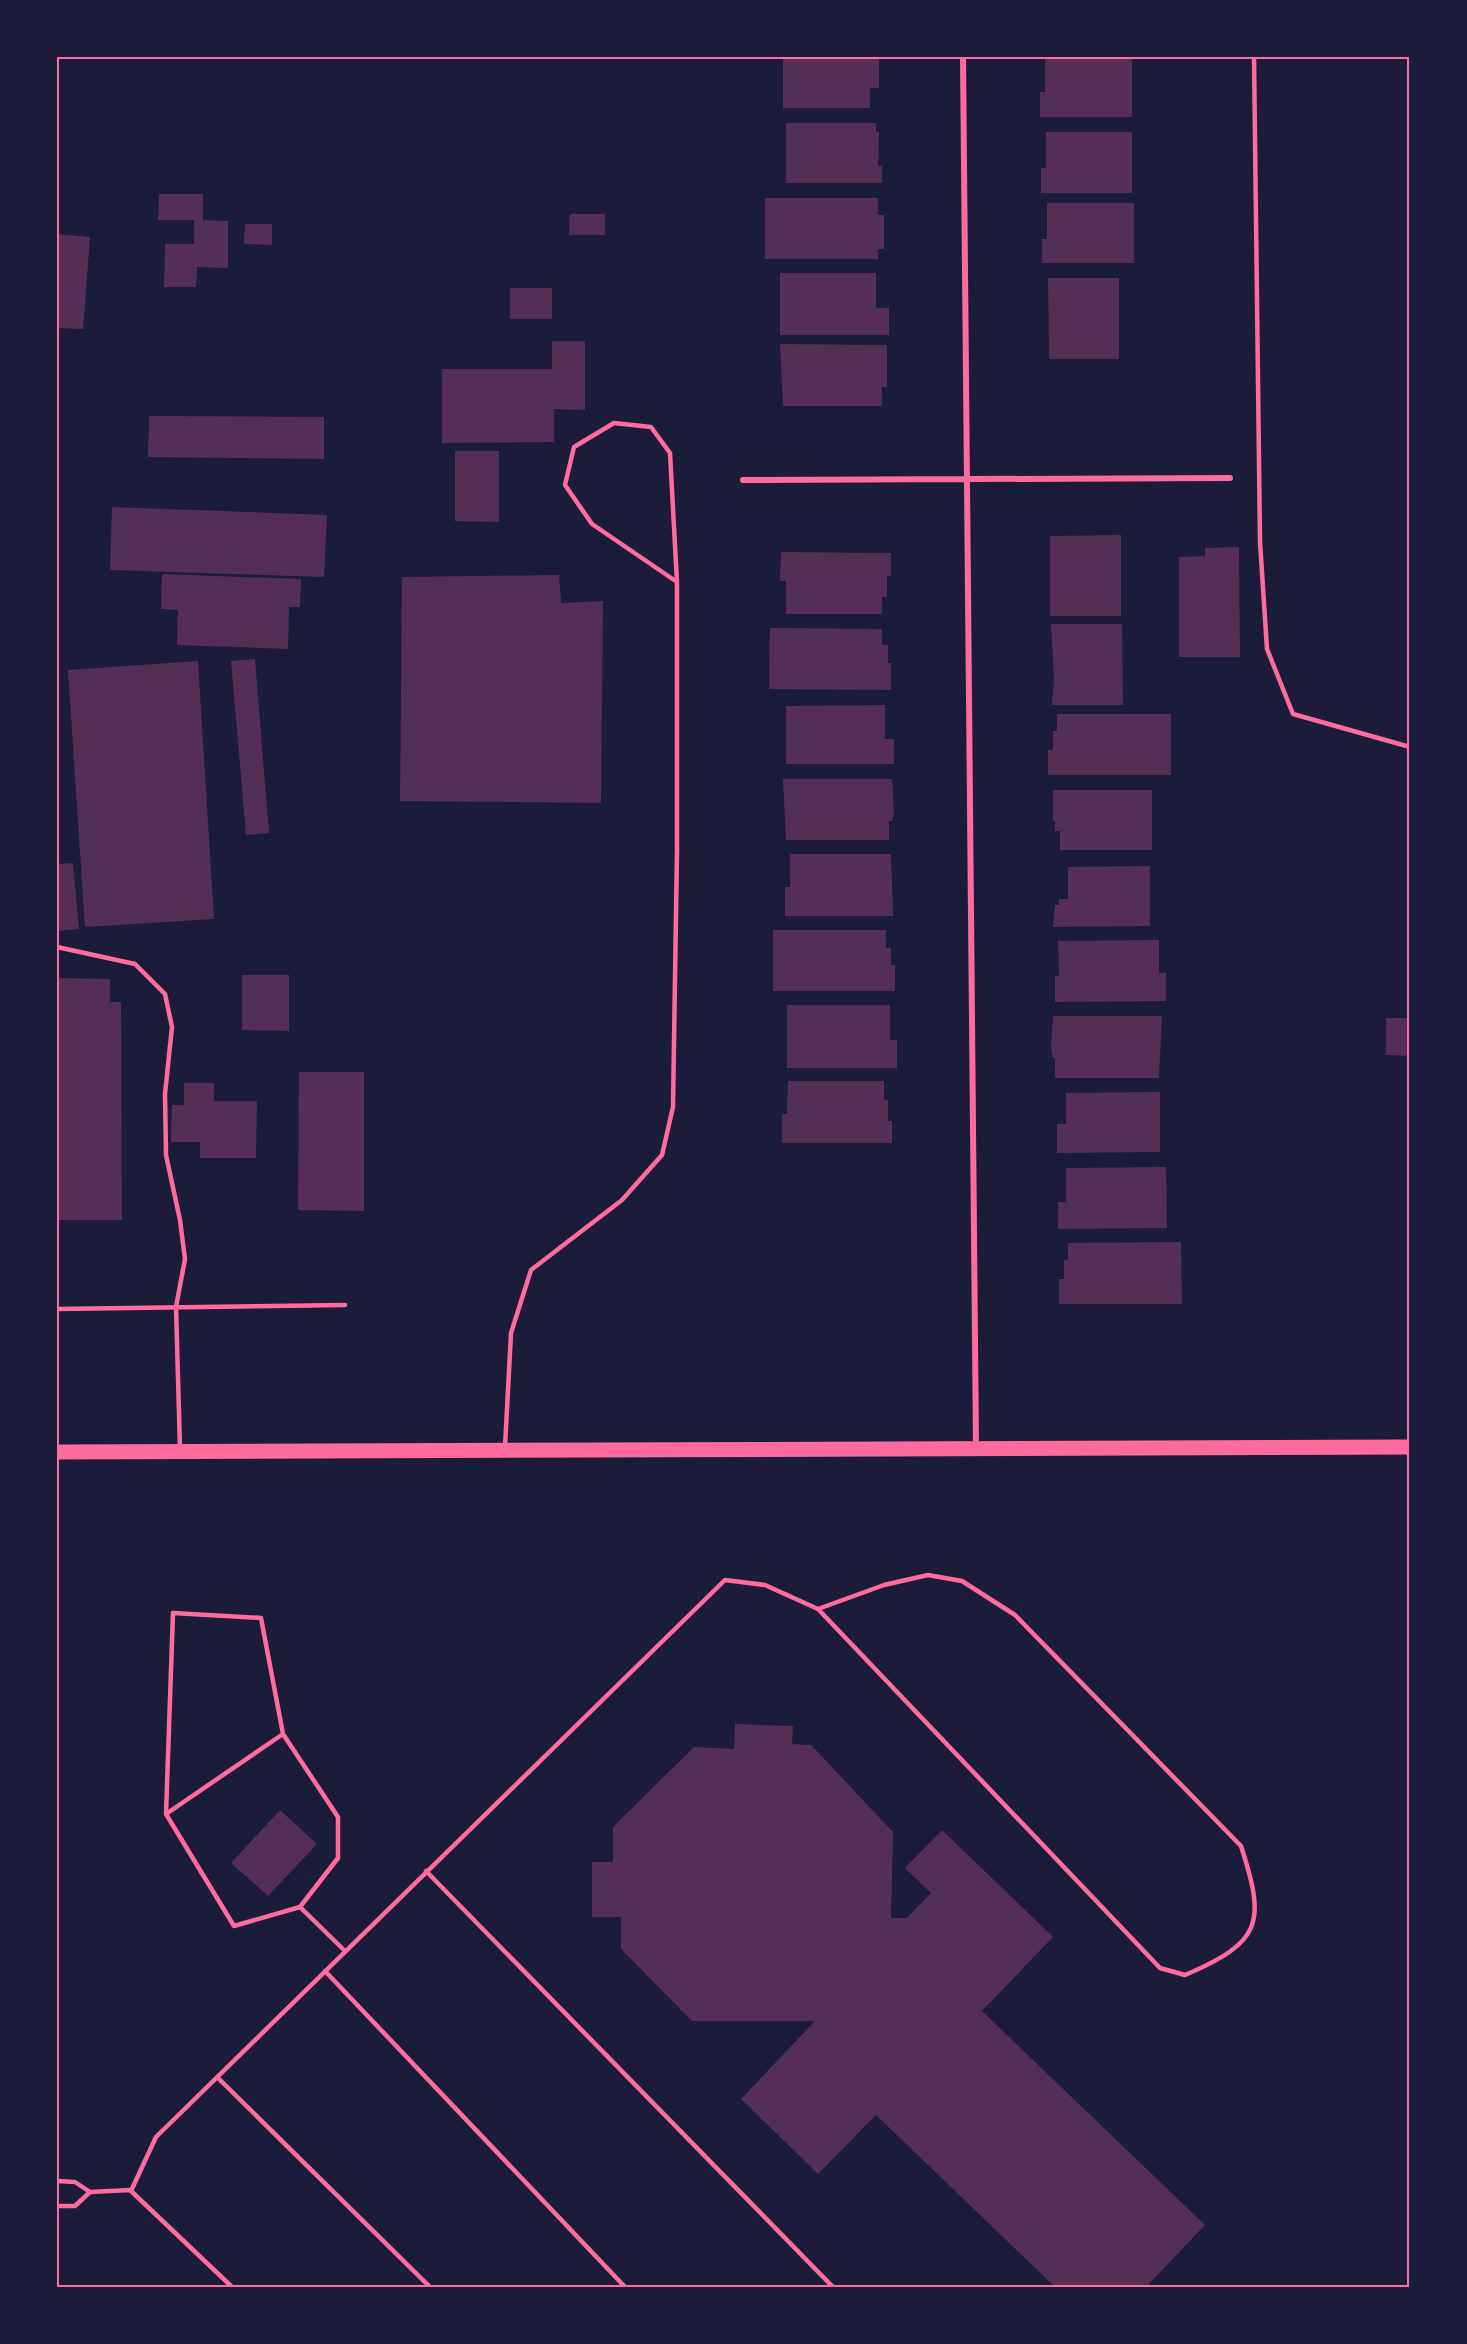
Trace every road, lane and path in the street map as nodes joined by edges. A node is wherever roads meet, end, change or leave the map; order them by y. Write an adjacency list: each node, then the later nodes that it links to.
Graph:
1 (963, 57): 4 (street)
2 (1254, 57): 7 (lane)
3 (1230, 478): 4 (street)
4 (966, 479): 5 (street); 13 (street)
5 (742, 480)
6 (677, 582): 6 (lane); 14 (lane)
7 (1410, 747)
8 (57, 947): 10 (lane)
9 (345, 1305): 10 (lane)
10 (176, 1307): 11 (lane); 15 (lane)
11 (57, 1309)
12 (1410, 1447): 13 (main road)
13 (976, 1449): 14 (main road)
14 (505, 1450): 15 (main road)
15 (180, 1451): 16 (main road)
16 (57, 1452)
17 (818, 1609): 17 (lane); 20 (lane)
18 (283, 1734): 19 (lane); 19 (lane); 21 (lane)
19 (166, 1814): 21 (lane)
20 (426, 1871): 22 (lane); 32 (lane)
21 (300, 1907): 22 (lane)
22 (345, 1951): 23 (lane)
23 (325, 1971): 24 (lane); 31 (lane)
24 (217, 2077): 26 (lane); 30 (lane)
25 (57, 2181): 27 (lane)
26 (131, 2191): 27 (lane); 29 (lane)
27 (90, 2192): 28 (lane)
28 (57, 2206)
29 (232, 2287)
30 (430, 2287)
31 (625, 2287)
32 (833, 2287)

